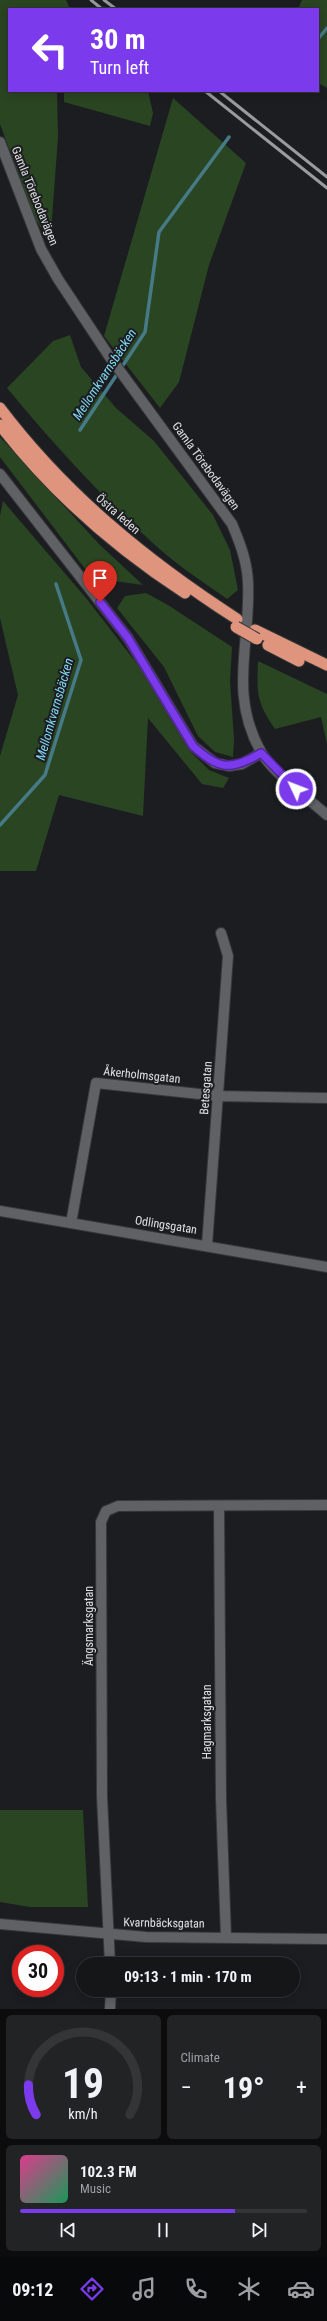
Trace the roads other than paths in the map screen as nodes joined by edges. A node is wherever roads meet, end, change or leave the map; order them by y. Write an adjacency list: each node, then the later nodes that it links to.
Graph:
1 (0, 142): 9 (street, Gamla Törebodavägen)
2 (0, 408): 5 (highway, Östra leden)
3 (0, 425): 5 (highway, Östra leden)
4 (0, 474): 9 (street)
5 (237, 623): 6 (highway)
6 (256, 634): 7 (highway); 8 (highway)
7 (327, 665)
8 (327, 672)
9 (261, 753): 10 (street, Gamla Törebodavägen)
10 (327, 814)
11 (221, 933): 12 (street, Betesgatan)
12 (218, 1096): 13 (street, Åkerholmsgatan); 15 (street, Åkerholmsgatan); 16 (street, Betesgatan)
13 (327, 1098)
14 (0, 1211): 15 (street, Odlingsgatan)
15 (71, 1223): 16 (street, Odlingsgatan)
16 (207, 1245): 17 (street, Odlingsgatan)
17 (327, 1267)
18 (327, 1505): 19 (street, Ängsmarksgatan)
19 (219, 1506): 21 (street, Ängsmarksgatan); 22 (street, Hagmarksgatan)
20 (0, 1924): 21 (street, Kvarnbäcksgatan)
21 (108, 1935): 22 (street, Kvarnbäcksgatan); 24 (street, Ängsmarksgatan)
22 (226, 1937): 23 (street, Kvarnbäcksgatan)
23 (327, 1939)
24 (110, 1957)
25 (111, 1997): 26 (street)
26 (110, 2009)

